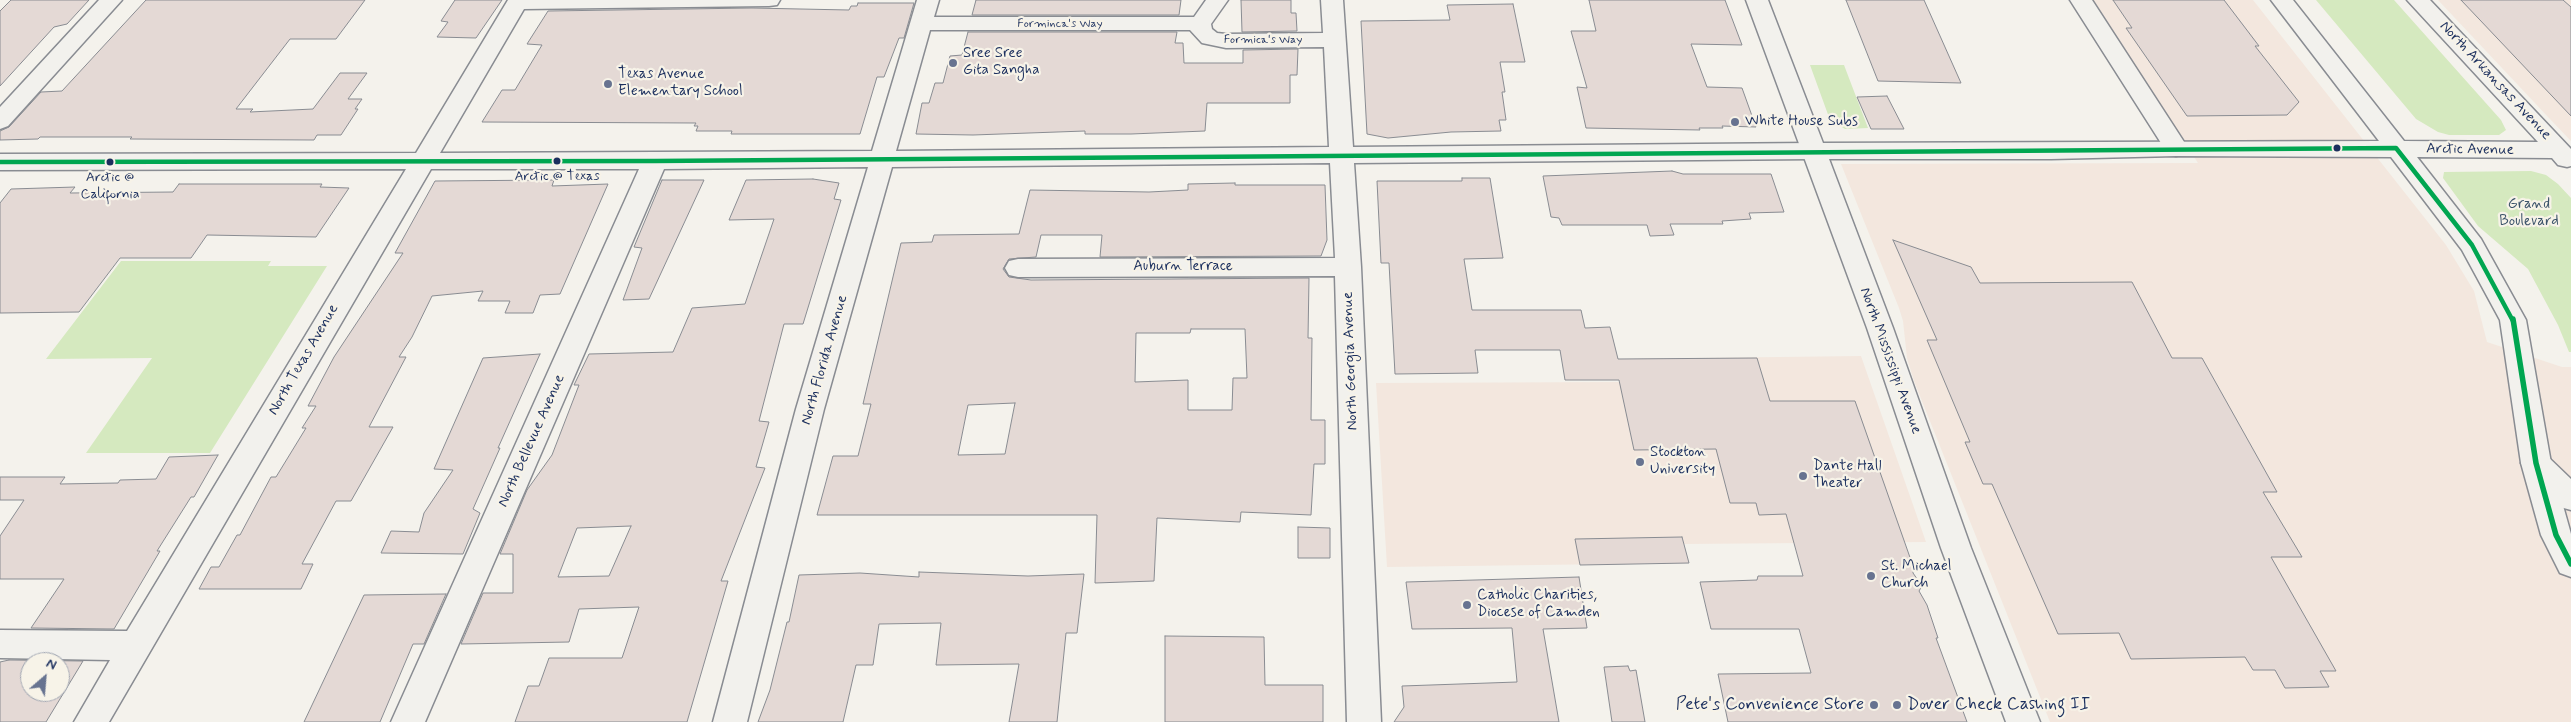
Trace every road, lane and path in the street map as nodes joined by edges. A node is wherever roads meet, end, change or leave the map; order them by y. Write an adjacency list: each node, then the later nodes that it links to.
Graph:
1 (111, 0): 13 (street)
2 (768, 0): 9 (street)
3 (1217, 0): 11 (street)
4 (1332, 0): 12 (street, North Georgia Avenue)
5 (1757, 0): 16 (street, North Mississippi Avenue)
6 (2082, 0): 14 (street)
7 (2282, 0): 15 (street)
8 (2418, 0): 17 (street, North Arkansas Avenue)
9 (518, 1): 20 (street, North Texas Avenue)
10 (925, 11): 11 (street, Forminca's Way); 19 (street, North Florida Avenue)
11 (1200, 24): 12 (street, Formica's Way)
12 (1335, 40): 18 (street, North Georgia Avenue)
13 (0, 121)
14 (2176, 148): 15 (street, Arctic Avenue); 16 (street, Arctic Avenue)
15 (2396, 148): 17 (street, Arctic Avenue); 25 (street)
16 (1812, 151): 18 (street, Arctic Avenue); 34 (street, North Mississippi Avenue)
17 (2567, 154)
18 (1342, 156): 19 (street, Arctic Avenue); 23 (street, North Georgia Avenue)
19 (882, 159): 21 (street, Arctic Avenue); 32 (street, North Florida Avenue)
20 (422, 161): 21 (street, Arctic Avenue); 22 (street, Arctic Avenue); 29 (street, North Texas Avenue)
21 (655, 161): 31 (street, North Bellevue Avenue)
22 (0, 162)
23 (1348, 267): 24 (street, Auburn Terrace); 33 (street, North Georgia Avenue)
24 (1018, 268)
25 (2536, 463): 26 (street); 27 (street)
26 (2571, 498)
27 (2571, 564)
28 (0, 644): 29 (street)
29 (136, 646): 30 (street, North Texas Avenue)
30 (91, 722)
31 (408, 722)
32 (730, 722)
33 (1364, 722)
34 (2023, 722)

